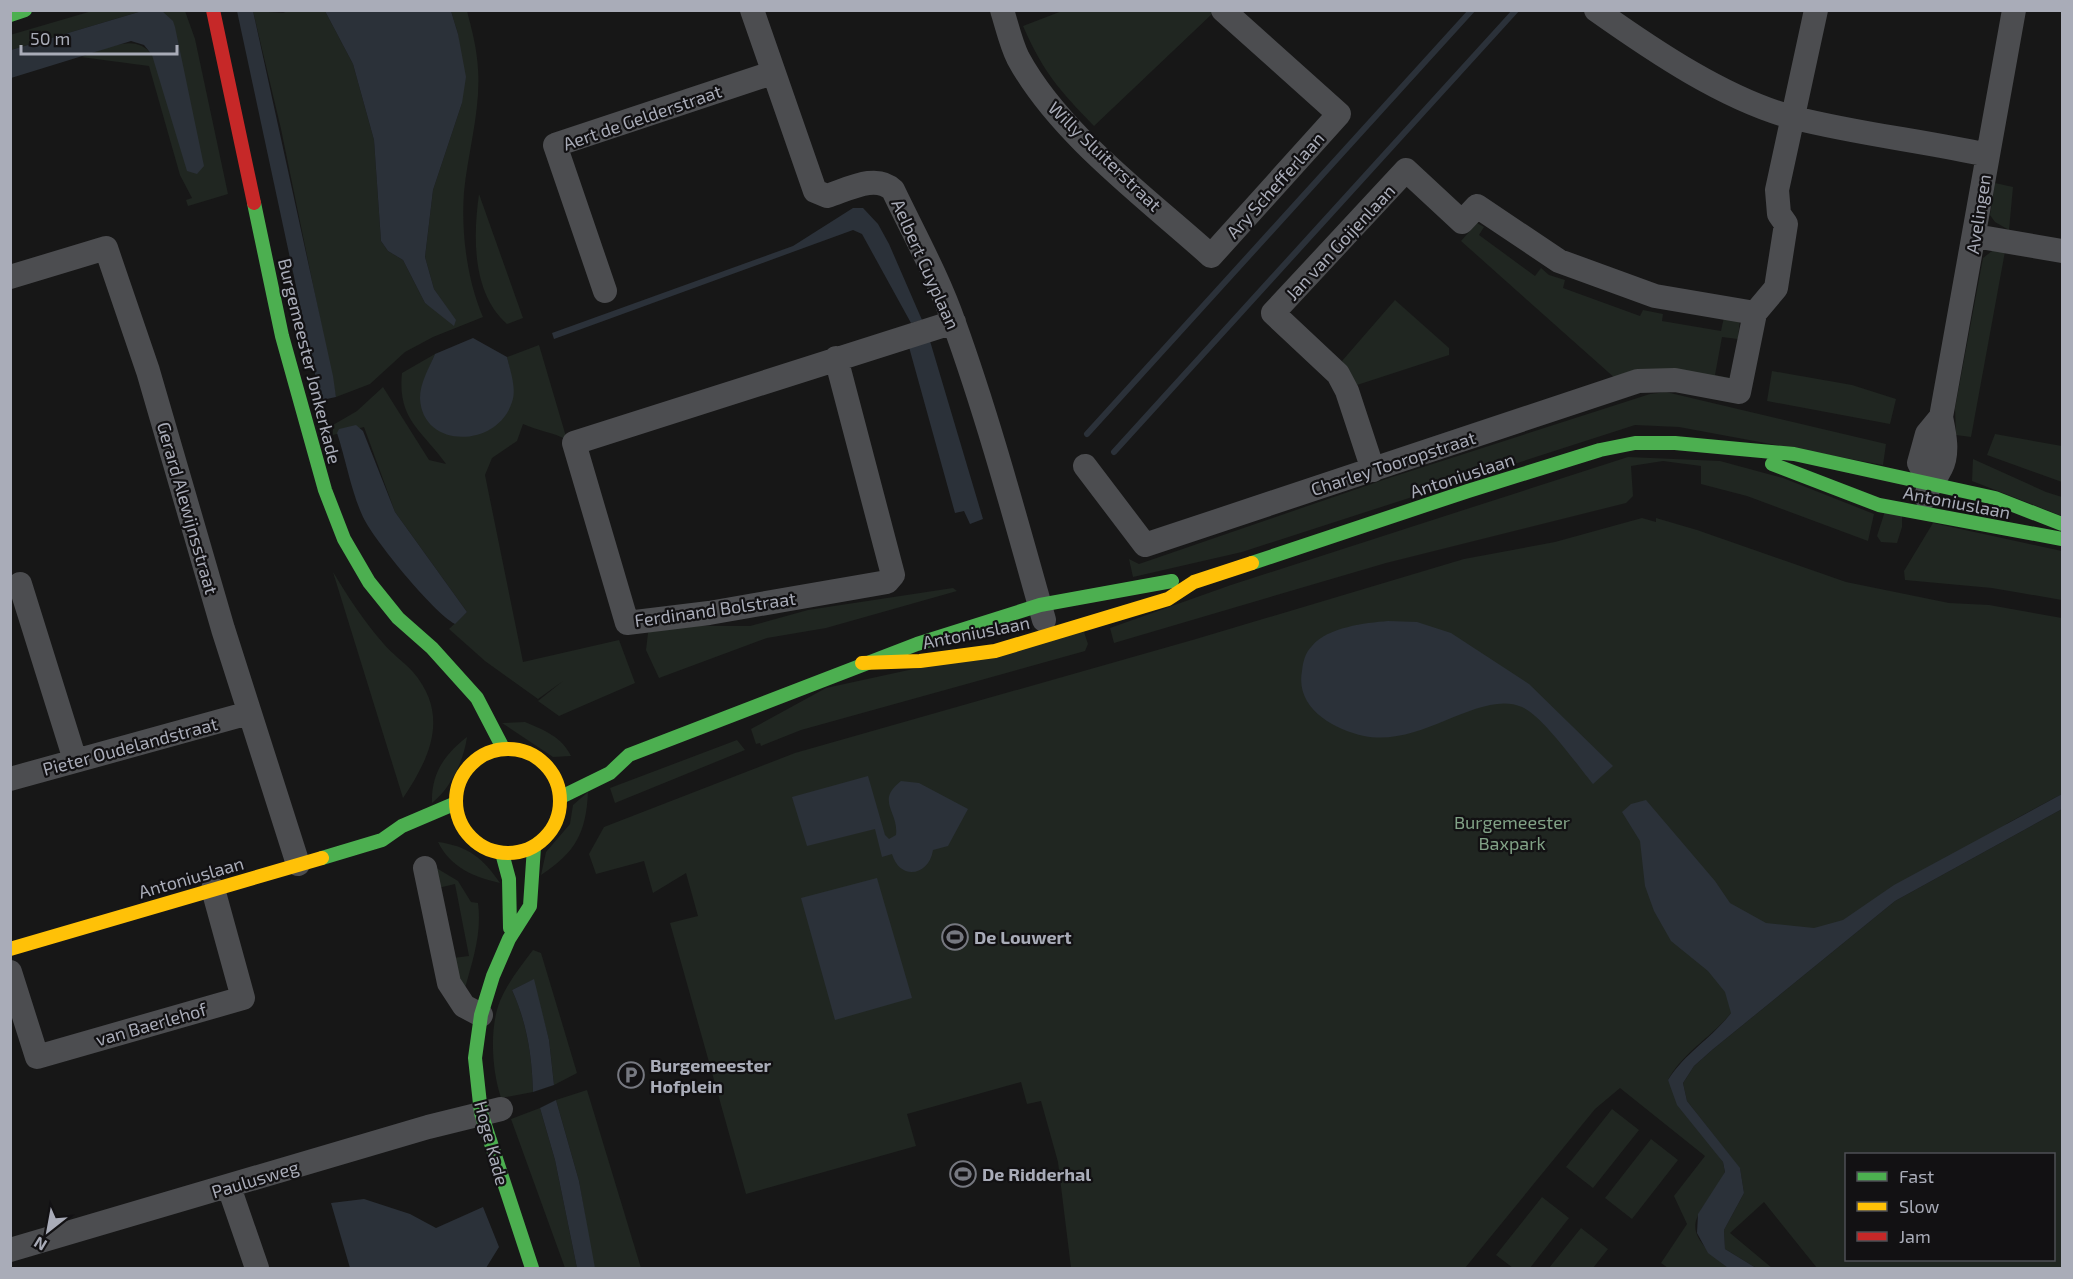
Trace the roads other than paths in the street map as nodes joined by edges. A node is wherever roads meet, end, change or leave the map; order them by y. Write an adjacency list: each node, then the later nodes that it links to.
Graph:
1 (25, 10): 9 (main road)
2 (213, 10): 33 (main road, Burgemeester Jonkerkade)
3 (752, 10): 10 (street, Aelbert Cuyplaan)
4 (1002, 10): 15 (street, Willy Sluiterstraat)
5 (1223, 10): 15 (street, Ary Schefferlaan)
6 (1596, 10): 11 (street)
7 (1816, 10): 11 (street)
8 (2014, 10): 12 (street, Avelingen)
9 (10, 15)
10 (772, 73): 17 (street, Aert de Gelderstraat); 19 (street, Aelbert Cuyplaan)
11 (1794, 118): 12 (street); 18 (street)
12 (1987, 155): 13 (street, Avelingen)
13 (1975, 236): 14 (street); 24 (street, Avelingen)
14 (2062, 251)
15 (1211, 256)
16 (10, 277): 35 (street, Gerard Alewijnsstraat)
17 (605, 291)
18 (1755, 313): 23 (street, Charley Tooropstraat); 23 (street, Jan van Goijenlaan)
19 (954, 322): 20 (street, Ferdinand Bolstraat); 30 (street, Aelbert Cuyplaan)
20 (836, 358): 20 (street, Ferdinand Bolstraat)
21 (1747, 451): 24 (main road, Antoniuslaan); 25 (main road, Antoniuslaan); 28 (main road, Antoniuslaan)
22 (1085, 466): 23 (street, Charley Tooropstraat)
23 (1373, 470)
24 (1929, 482): 25 (street, Avelingen); 26 (main road, Antoniuslaan)
25 (1922, 513): 27 (main road, Antoniuslaan)
26 (2062, 524)
27 (2062, 539)
28 (1194, 582): 30 (main road, Antoniuslaan); 31 (main road, Antoniuslaan)
29 (20, 584): 41 (street)
30 (1040, 605): 31 (street, Aelbert Cuyplaan); 32 (main road, Antoniuslaan)
31 (1049, 636): 32 (main road, Antoniuslaan)
32 (862, 663): 39 (main road, Antoniuslaan)
33 (459, 679): 34 (main road); 37 (main road, Burgemeester Jonkerkade)
34 (459, 697)
35 (249, 713): 41 (street, Pieter Oudelandstraat); 51 (street, Gerard Alewijnsstraat)
36 (472, 739): 40 (main road)
37 (503, 748): 40 (main road); 43 (main road)
38 (606, 754): 39 (main road, Antoniuslaan)
39 (629, 755): 45 (main road, Antoniuslaan)
40 (479, 757): 46 (main road)
41 (75, 760): 44 (street, Pieter Oudelandstraat)
42 (571, 767): 43 (main road)
43 (554, 773): 45 (main road)
44 (10, 779)
45 (561, 797): 49 (main road)
46 (456, 803): 48 (main road, Antoniuslaan); 50 (main road)
47 (409, 839): 48 (main road, Antoniuslaan)
48 (382, 840): 51 (main road, Antoniuslaan)
49 (534, 847): 50 (main road); 54 (main road, Hoge Kade)
50 (502, 853): 54 (main road, Hoge Kade)
51 (298, 864): 53 (main road, Antoniuslaan)
52 (425, 868): 57 (street)
53 (213, 889): 55 (main road, Antoniuslaan); 56 (street, van Baerlehof)
54 (509, 939): 57 (main road, Hoge Kade)
55 (10, 949)
56 (10, 972)
57 (481, 1015): 58 (main road, Hoge Kade)
58 (491, 1111): 59 (street, Paulusweg); 62 (main road, Hoge Kade)
59 (229, 1187): 60 (street, Paulusweg); 61 (street)
60 (10, 1250)
61 (257, 1269)
62 (532, 1269)

